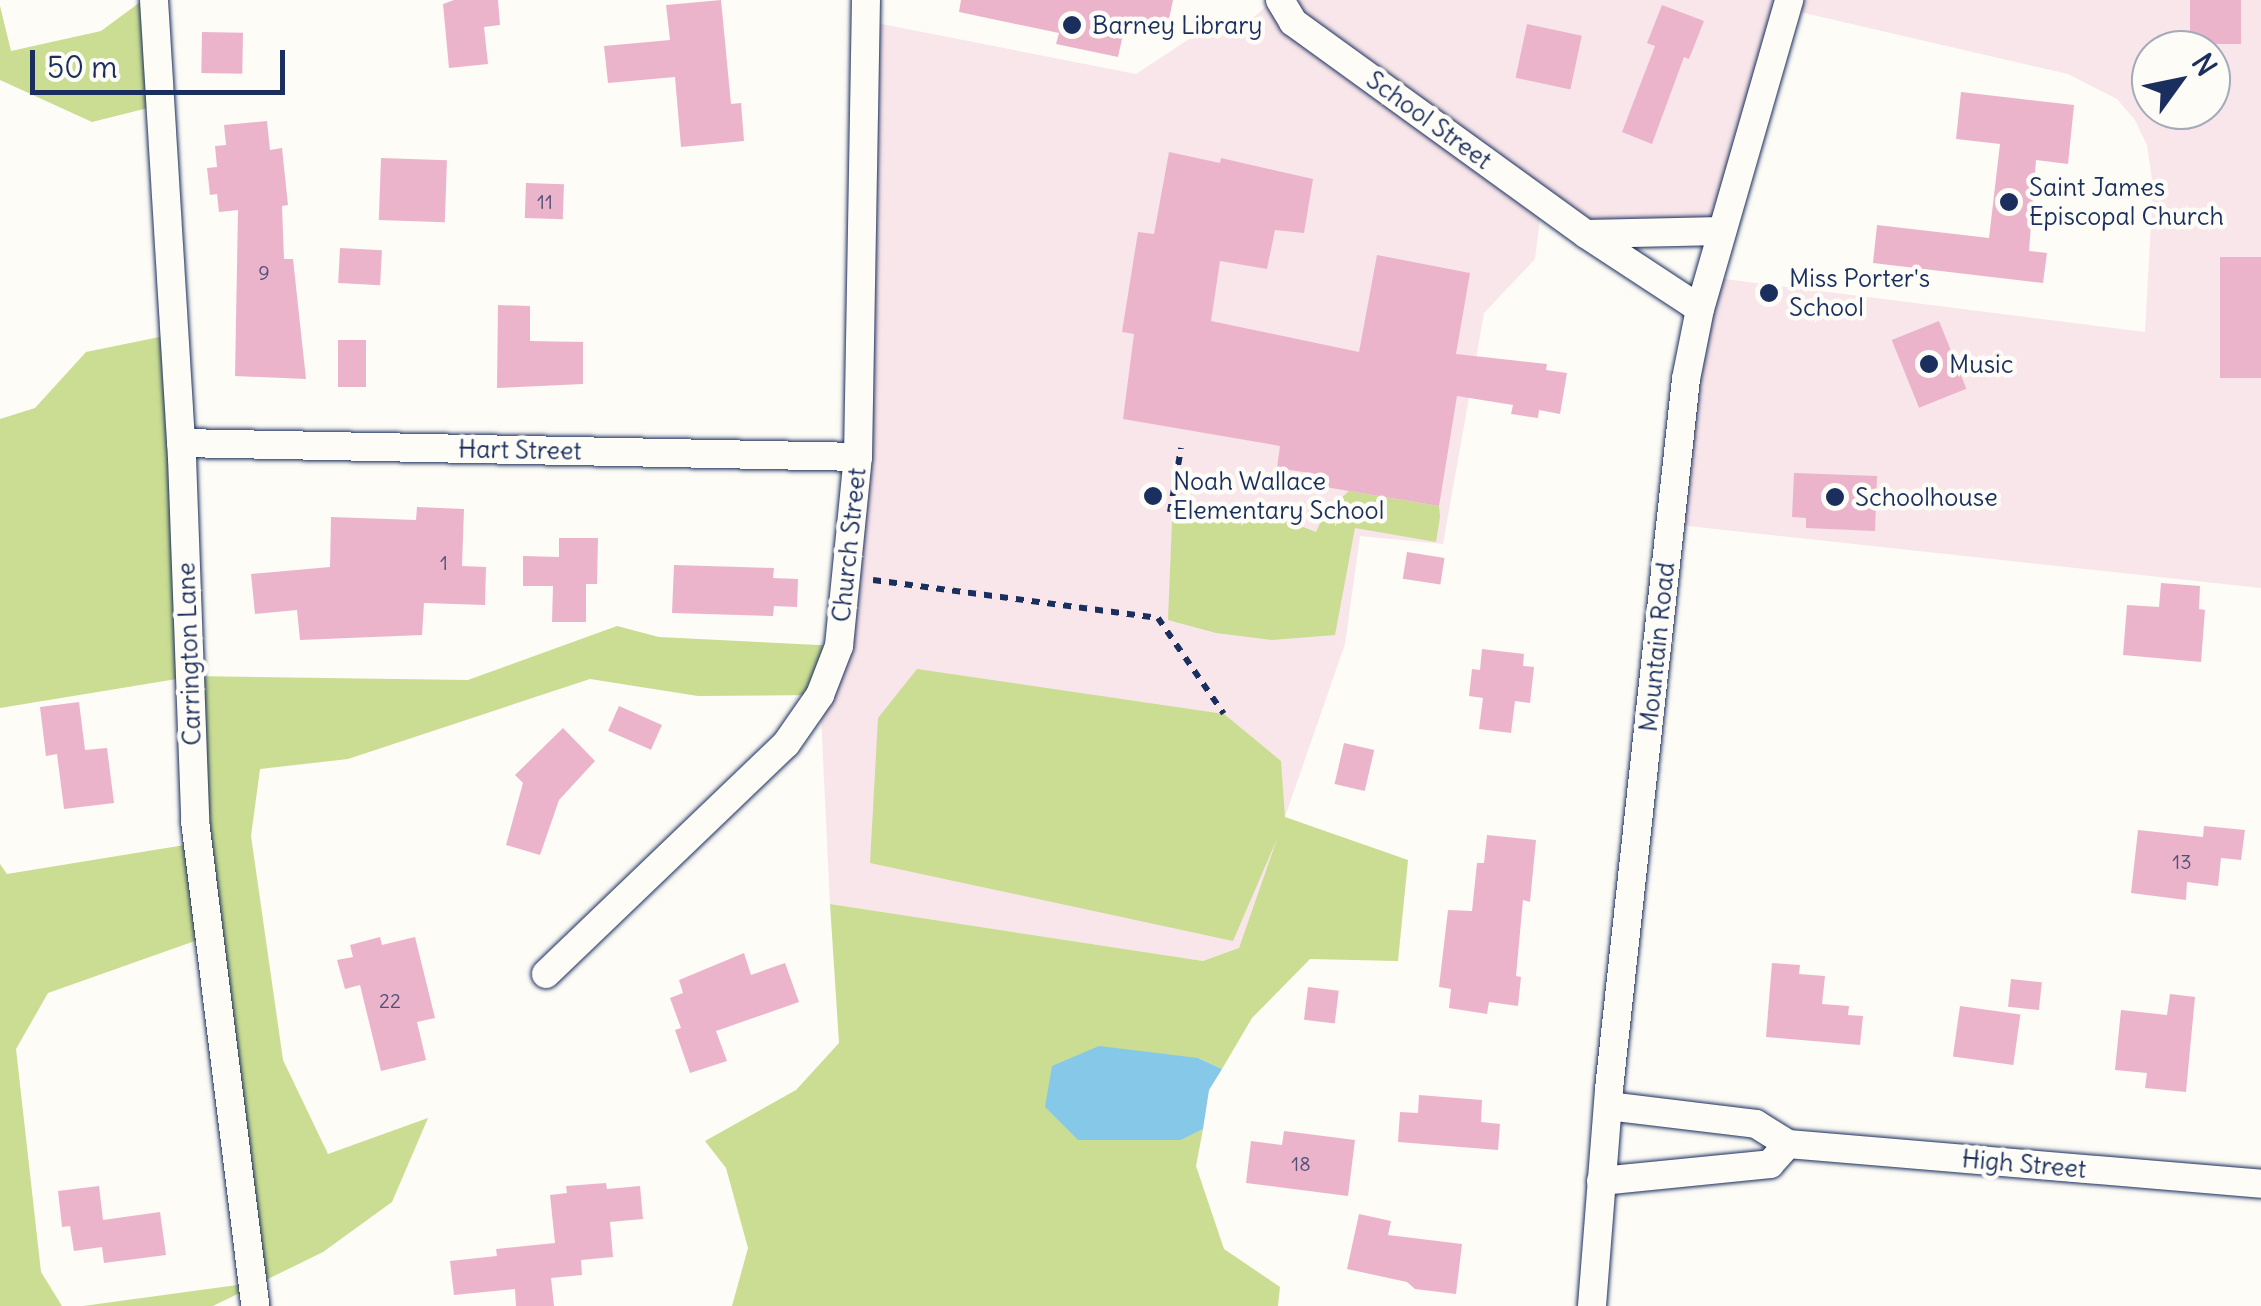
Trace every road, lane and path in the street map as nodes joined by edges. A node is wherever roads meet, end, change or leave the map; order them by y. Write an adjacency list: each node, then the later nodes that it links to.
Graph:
1 (154, 0): 8 (street, Carrington Lane)
2 (866, 0): 10 (street, Church Street)
3 (1280, 0): 6 (street, School Street)
4 (1789, 0): 5 (street, Mountain Road)
5 (1722, 231): 6 (street); 7 (street, Mountain Road)
6 (1586, 234): 7 (street, School Street)
7 (1700, 309): 15 (street, Mountain Road)
8 (181, 443): 10 (street, Hart Street); 19 (street, Carrington Lane)
9 (1182, 448): 11 (path)
10 (858, 457): 14 (street, Church Street)
11 (1170, 512)
12 (871, 580): 13 (path)
13 (1224, 714)
14 (546, 974)
15 (1608, 1106): 16 (street, High Street); 17 (street, Mountain Road)
16 (1788, 1144): 17 (street); 18 (street, High Street)
17 (1602, 1182): 20 (street, Mountain Road)
18 (2261, 1184)
19 (255, 1306)
20 (1592, 1306)

